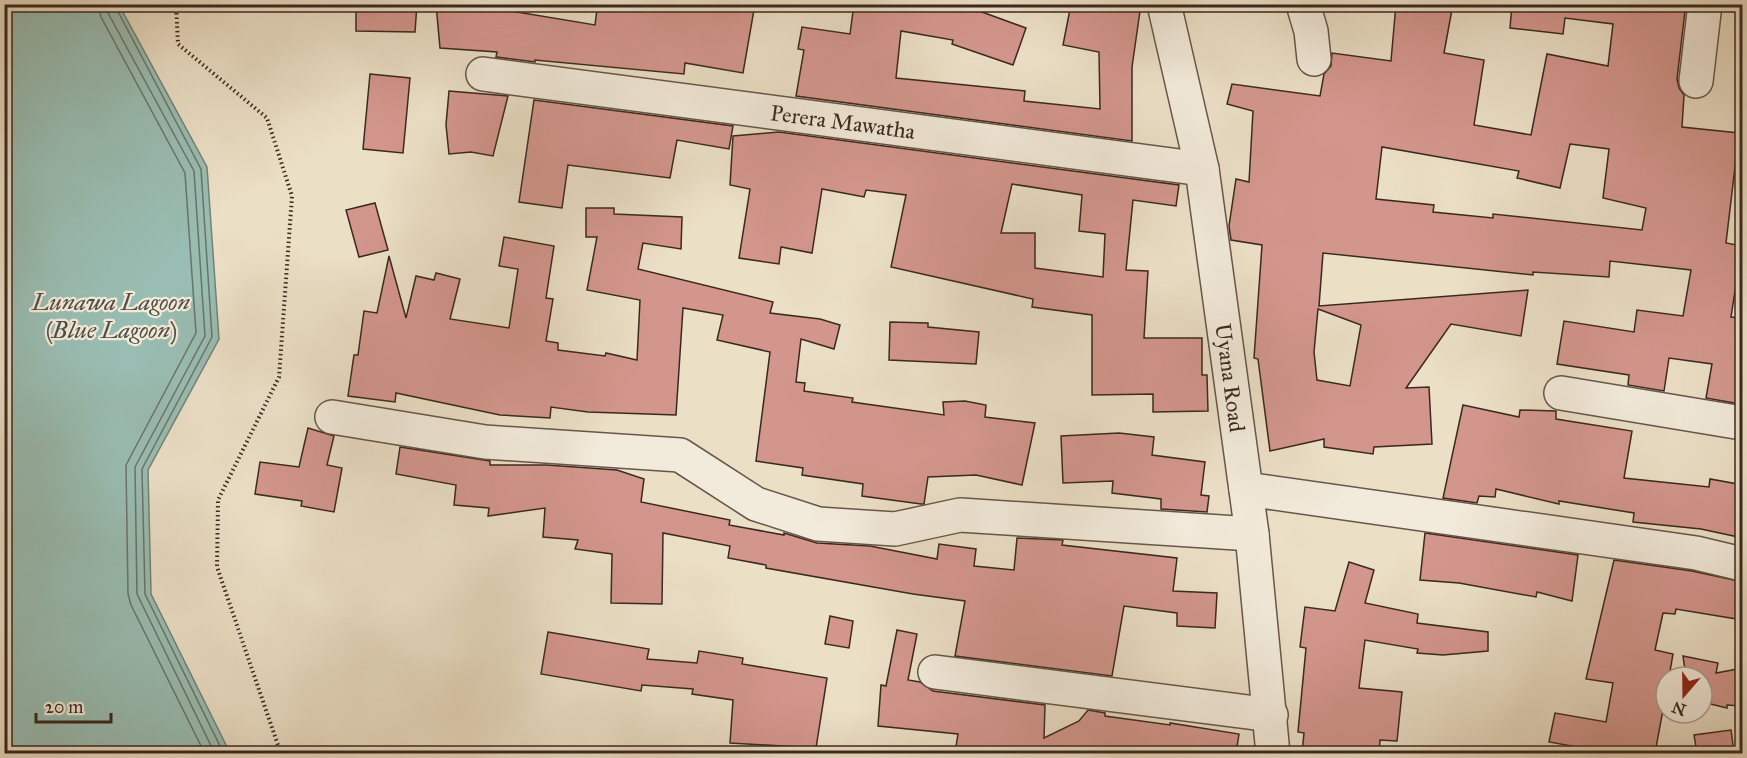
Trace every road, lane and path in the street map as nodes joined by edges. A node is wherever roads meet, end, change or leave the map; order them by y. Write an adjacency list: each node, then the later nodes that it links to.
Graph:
1 (176, 4): 17 (path)
2 (1164, 4): 8 (street, Uyana Road)
3 (1303, 4): 5 (street)
4 (1705, 4): 7 (street)
5 (1314, 59)
6 (483, 74): 8 (street, Perera Mawatha)
7 (1696, 81)
8 (1202, 169): 12 (street, Uyana Road)
9 (1561, 393): 11 (street)
10 (332, 417): 13 (street)
11 (1743, 423)
12 (1246, 489): 13 (street, Uyana Road); 14 (street)
13 (1252, 534): 16 (street, Uyana Road)
14 (1743, 564)
15 (935, 672): 16 (street)
16 (1271, 715): 18 (street, Uyana Road)
17 (281, 753)
18 (1273, 753)

